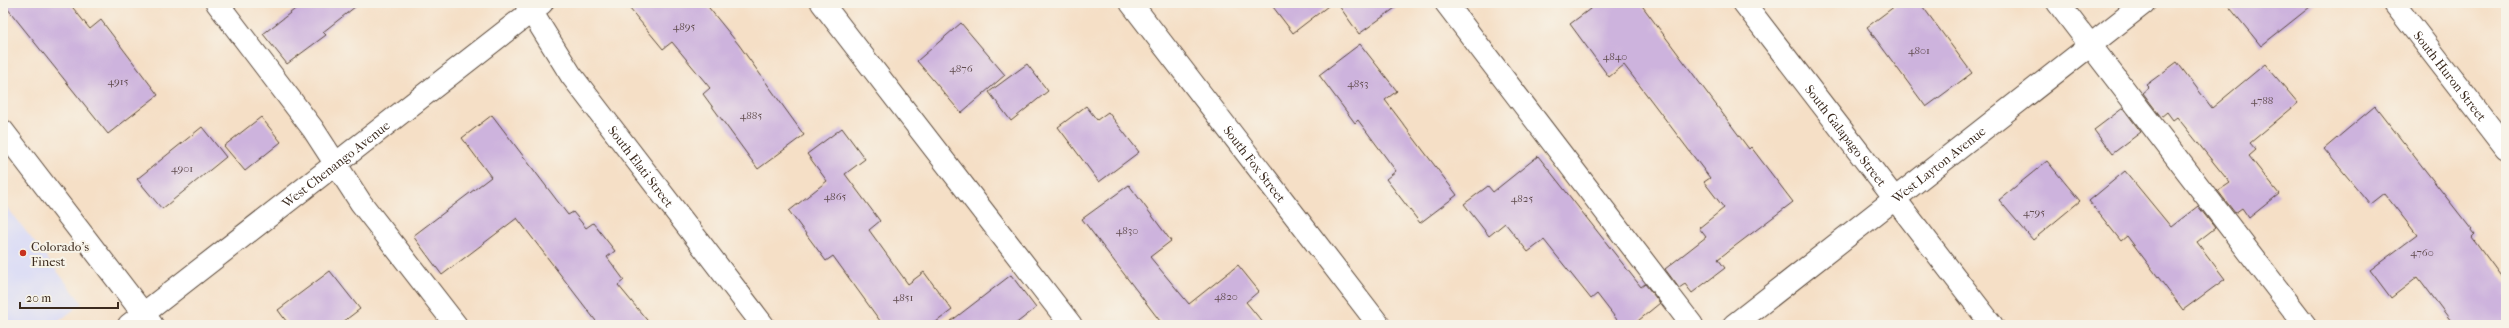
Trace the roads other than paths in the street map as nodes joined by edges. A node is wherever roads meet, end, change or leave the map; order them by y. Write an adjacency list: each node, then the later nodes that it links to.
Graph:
1 (217, 3): 13 (street)
2 (822, 3): 18 (street)
3 (1131, 3): 19 (street, South Fox Street)
4 (1446, 3): 20 (street)
5 (1744, 3): 14 (street, South Galapago Street)
6 (2058, 3): 10 (street)
7 (2144, 3): 10 (street, West Layton Avenue)
8 (2394, 3): 12 (street, South Huron Street)
9 (533, 6): 13 (street, West Chenango Avenue); 17 (street, South Elati Street)
10 (2091, 45): 14 (street, West Layton Avenue); 23 (street)
11 (3, 131): 15 (street)
12 (2506, 148)
13 (336, 163): 15 (street, West Chenango Avenue); 16 (street)
14 (1895, 198): 21 (street, West Layton Avenue); 22 (street, South Galapago Street)
15 (141, 321)
16 (456, 325)
17 (763, 325)
18 (1071, 325)
19 (1379, 325)
20 (1692, 325)
21 (1734, 325)
22 (1992, 325)
23 (2305, 325)

